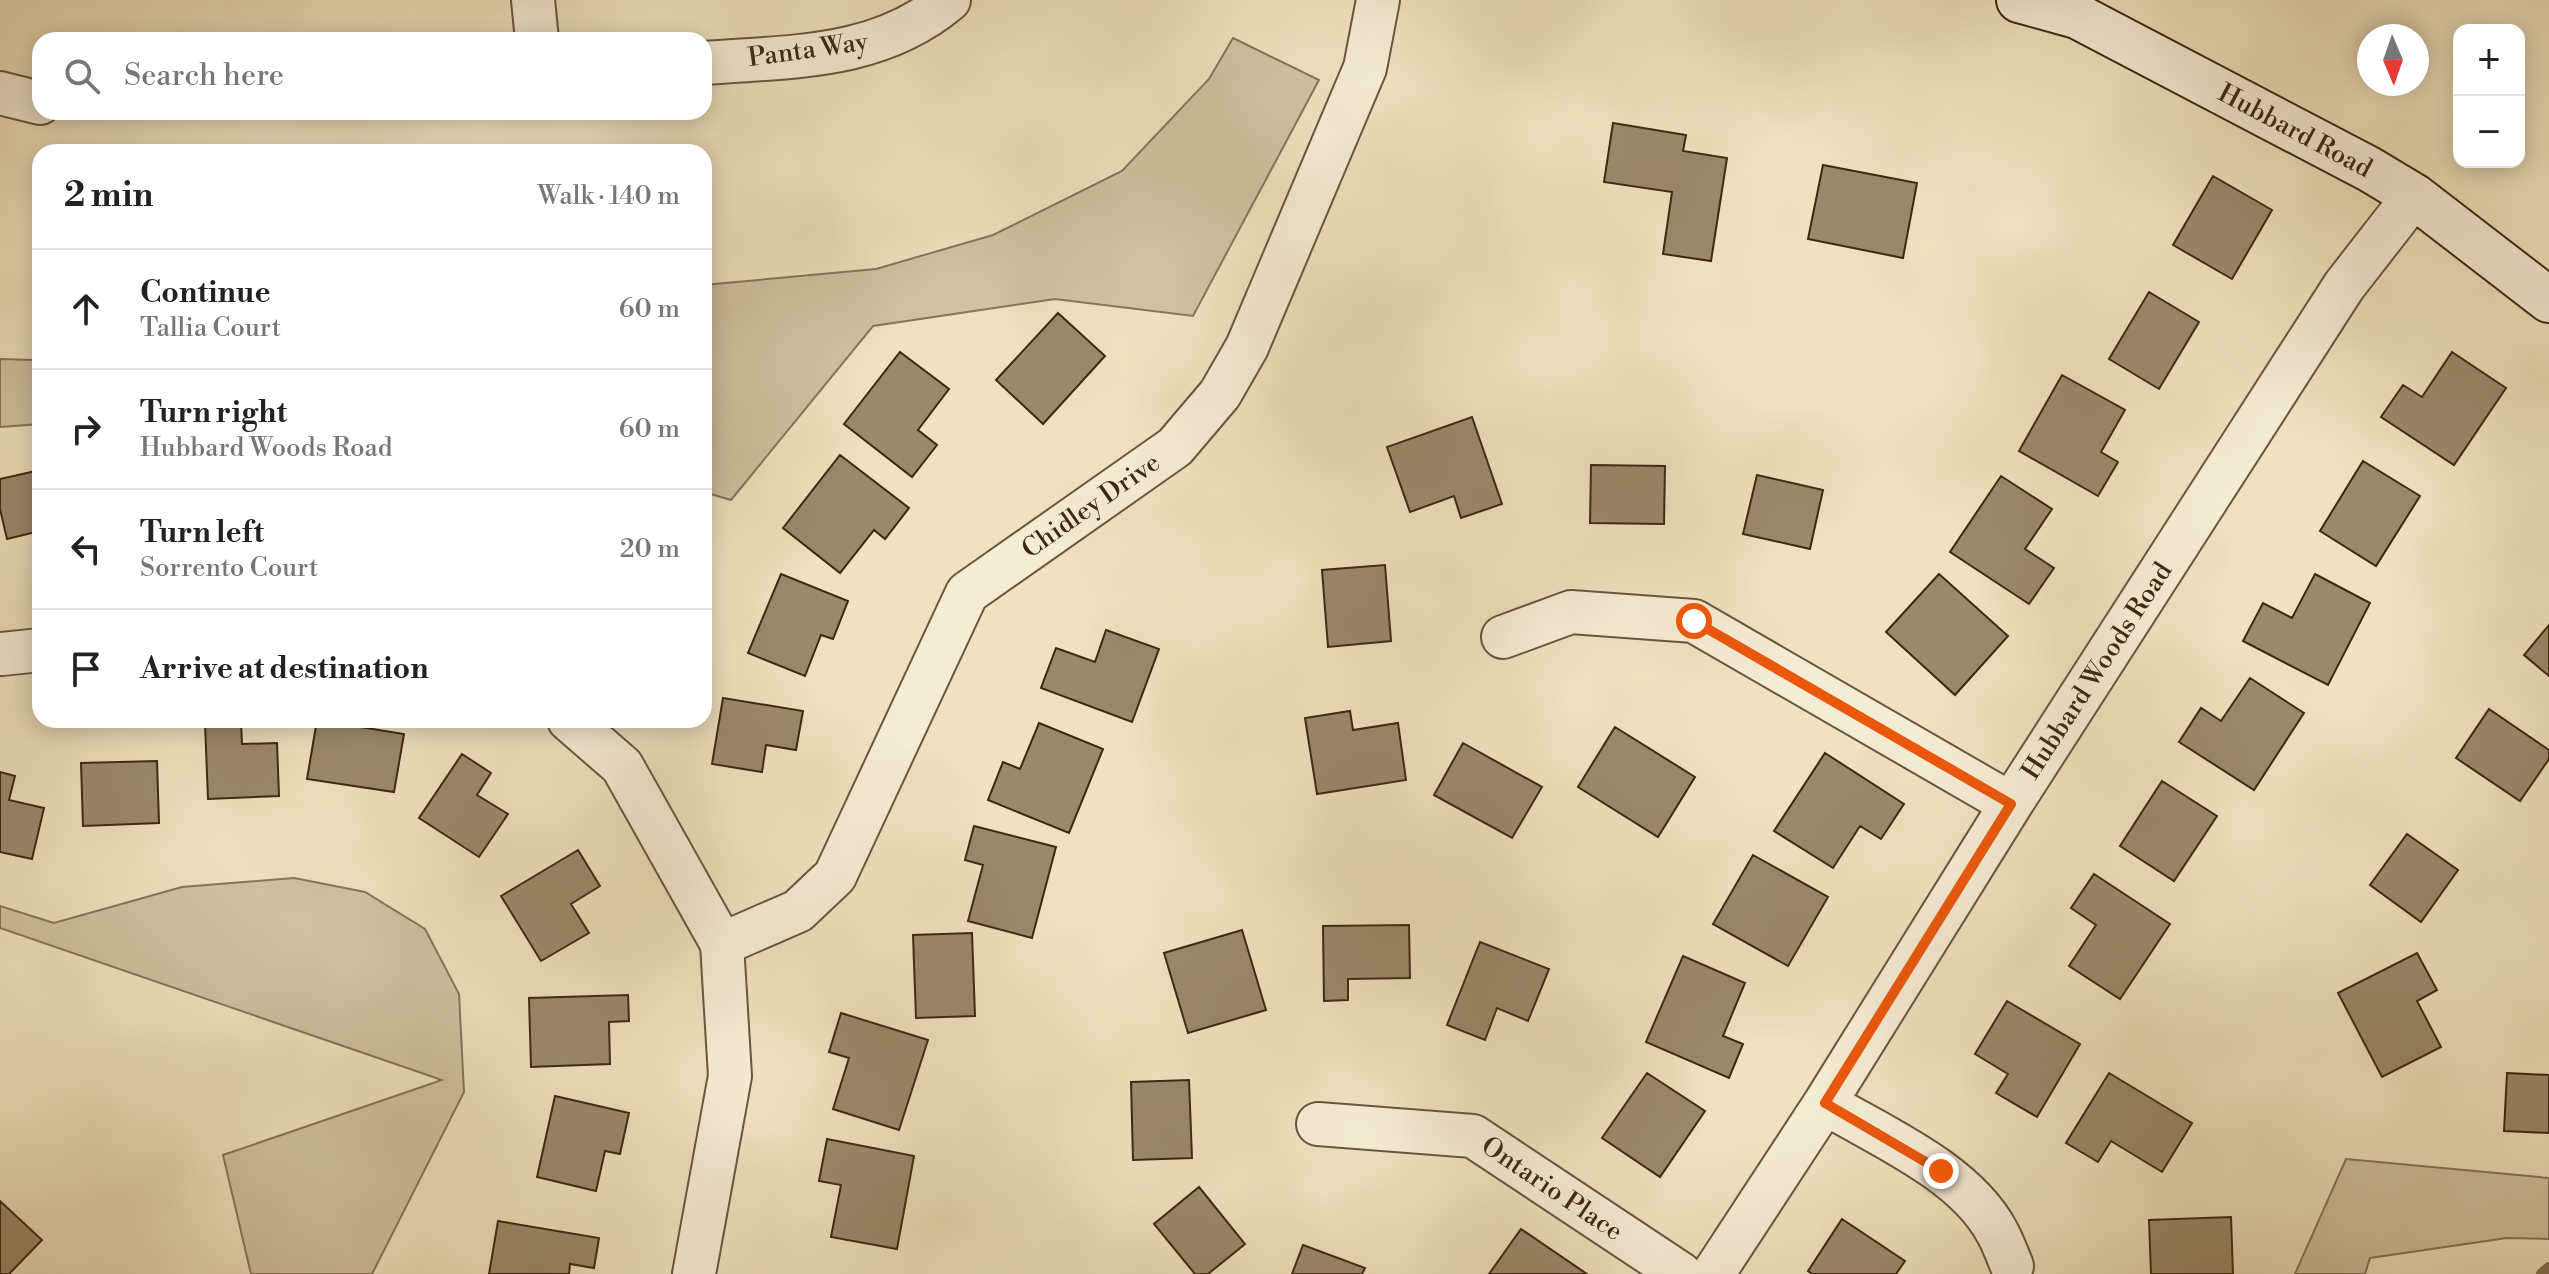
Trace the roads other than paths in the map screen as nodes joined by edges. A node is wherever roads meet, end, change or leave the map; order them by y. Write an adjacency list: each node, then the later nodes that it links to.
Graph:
1 (533, 0): 5 (street)
2 (949, 0): 6 (street, Panta Way)
3 (1378, 0): 14 (street, Chidley Drive)
4 (2019, 0): 9 (main road, Hubbard Road)
5 (536, 32)
6 (712, 62)
7 (0, 93): 8 (street)
8 (32, 101)
9 (2414, 196): 10 (main road, Hubbard Road); 13 (street, Hubbard Woods Road)
10 (2549, 300)
11 (1503, 637): 13 (street)
12 (578, 728): 14 (street)
13 (2011, 804): 15 (street, Hubbard Woods Road)
14 (722, 944): 18 (street)
15 (1825, 1103): 17 (street); 20 (street, Hubbard Woods Road)
16 (1318, 1124): 19 (street, Ontario Place)
17 (2012, 1266)
18 (694, 1274)
19 (1681, 1274)
20 (1713, 1274)

